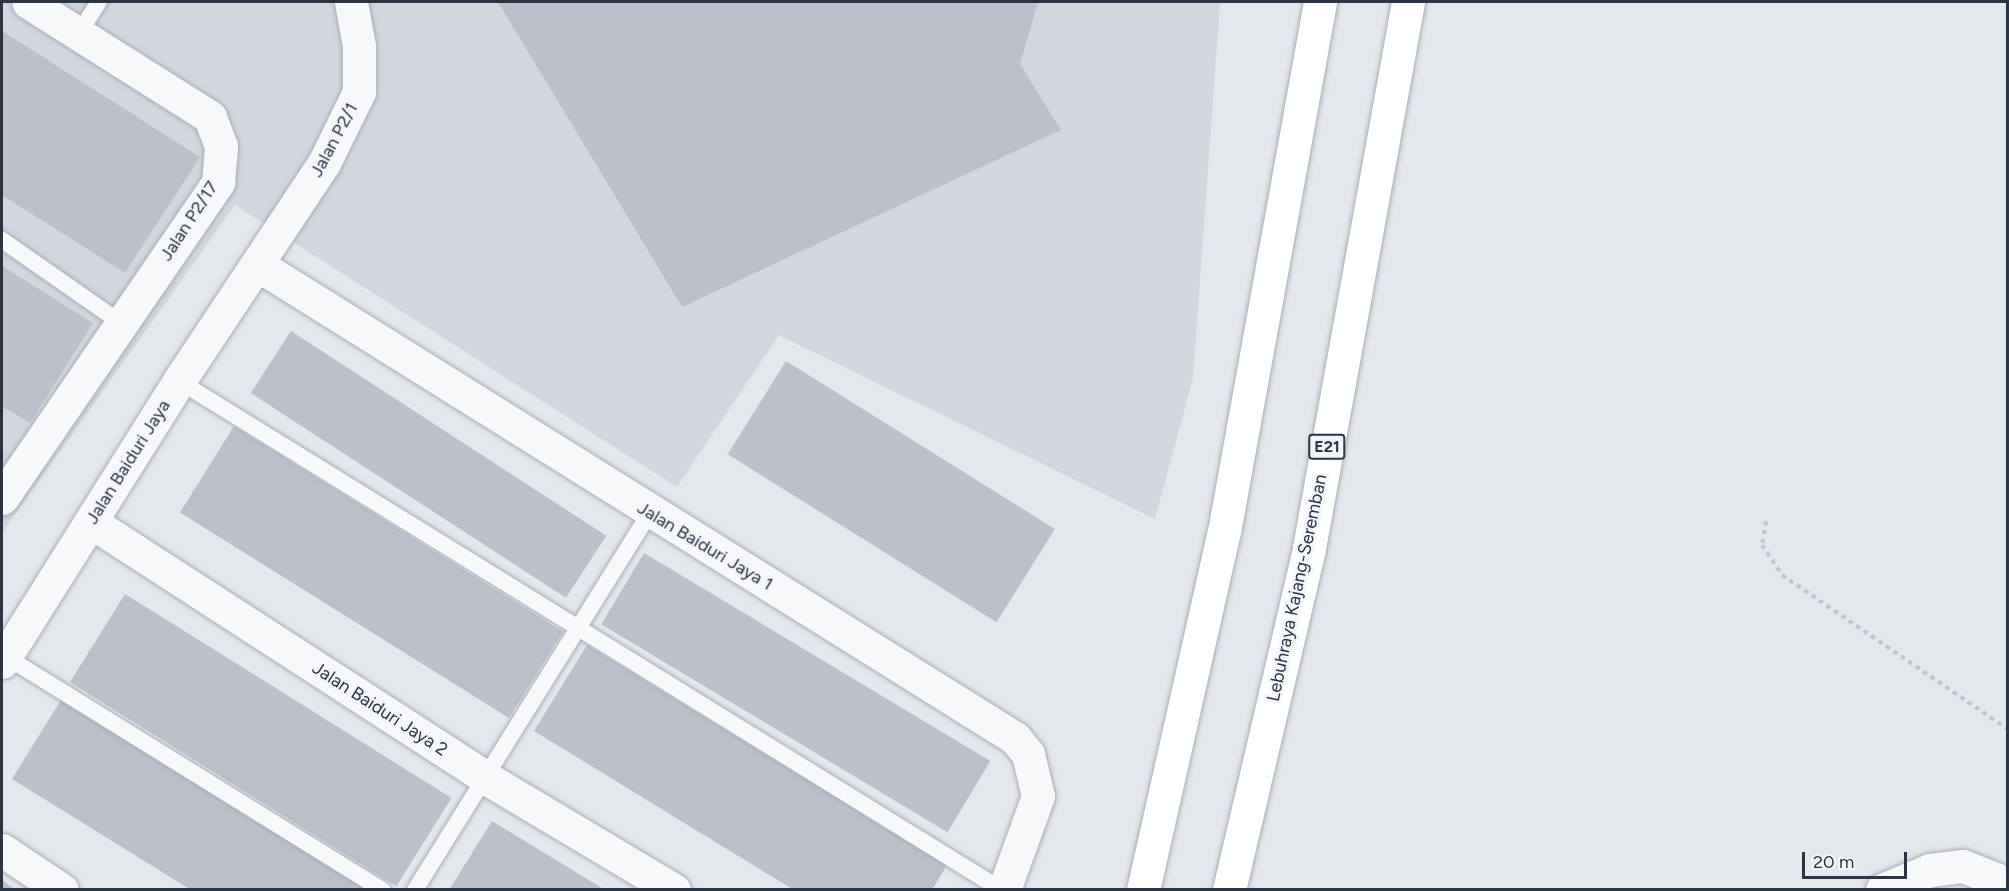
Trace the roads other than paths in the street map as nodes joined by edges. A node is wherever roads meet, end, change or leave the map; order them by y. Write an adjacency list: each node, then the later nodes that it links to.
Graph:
1 (28, 2): 6 (street, Jalan P2/17)
2 (99, 2): 6 (lane)
3 (351, 2): 8 (street, Jalan P2/1)
4 (1320, 2): 23 (highway)
5 (1408, 2): 24 (highway, Lebuhraya Kajang-Seremban / E21)
6 (78, 34): 9 (street, Jalan P2/17)
7 (2, 240): 9 (lane)
8 (258, 265): 10 (street, Jalan Baiduri Jaya); 12 (street, Jalan Baiduri Jaya 1)
9 (121, 323): 11 (street, Jalan P2/17)
10 (179, 381): 13 (street, Jalan Baiduri Jaya); 14 (lane)
11 (3, 494)
12 (650, 513): 14 (lane); 22 (street, Jalan Baiduri Jaya 1)
13 (91, 522): 15 (street, Jalan Baiduri Jaya); 16 (street, Jalan Baiduri Jaya 2)
14 (580, 628): 16 (lane); 22 (lane)
15 (3, 659): 19 (lane)
16 (486, 778): 20 (lane); 21 (street, Jalan Baiduri Jaya 2)
17 (2, 850): 18 (street)
18 (60, 889)
19 (383, 890)
20 (414, 890)
21 (674, 890)
22 (1003, 890)
23 (1143, 890)
24 (1229, 890)
25 (1882, 890): 26 (street)
26 (2000, 890)

